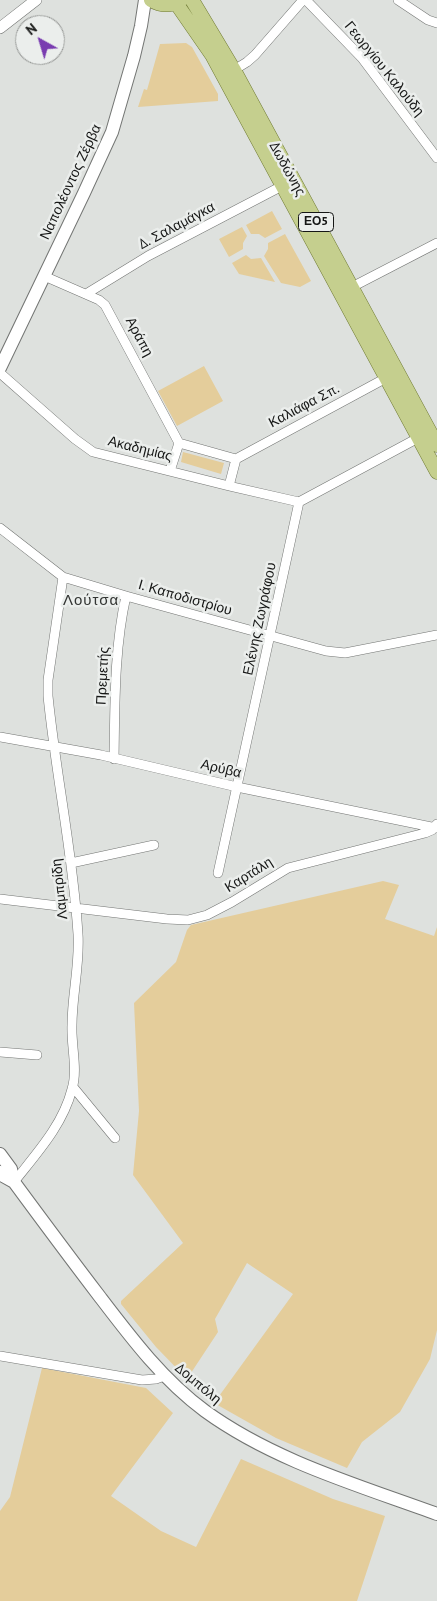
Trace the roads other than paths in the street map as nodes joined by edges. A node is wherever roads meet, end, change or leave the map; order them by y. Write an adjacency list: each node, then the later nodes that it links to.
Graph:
1 (36, 0): 9 (street)
2 (145, 0): 14 (main road, Ναπολέοντος Ζέρβα)
3 (151, 0): 7 (main road, ΕΟ5)
4 (192, 0): 10 (main road, Δωδώνης / ΕΟ5)
5 (305, 0): 10 (street); 11 (street, Γεωργίου Καλούδη)
6 (398, 0): 8 (street)
7 (179, 2): 12 (main road, Δωδώνης / ΕΟ5)
8 (434, 23)
9 (0, 28)
10 (234, 70): 15 (main road, Δωδώνης / ΕΟ5)
11 (437, 158)
12 (282, 186): 16 (street, Δ. Σαλαμάγκα); 19 (main road, Δωδώνης / ΕΟ5)
13 (437, 243): 15 (street)
14 (44, 276): 16 (street, Αράπη); 17 (main road, Ναπολέοντος Ζέρβα)
15 (352, 287): 22 (main road, Δωδώνης / ΕΟ5)
16 (86, 294): 21 (street, Αράπη)
17 (0, 368)
18 (0, 373): 24 (street, Ακαδημίας)
19 (386, 378): 20 (main road, Δωδώνης / ΕΟ5); 23 (street, Καλιάφα Σπ.)
20 (418, 438): 25 (main road, Δωδώνης / ΕΟ5); 27 (street)
21 (179, 442): 23 (street); 24 (street)
22 (437, 445)
23 (236, 459): 26 (street)
24 (170, 471): 26 (street, Ακαδημίας)
25 (437, 472)
26 (229, 486): 27 (street, Ακαδημίας)
27 (299, 502): 32 (street, Ελένης Ζωγράφου)
28 (0, 528): 29 (street, Ι. Καποδιστρίου)
29 (63, 577): 30 (street, Ι. Καποδιστρίου); 34 (street, Λαμπρίδη)
30 (126, 596): 32 (street, Ι. Καποδιστρίου); 35 (street, Πρεμετής)
31 (437, 635): 32 (street, Ι. Καποδιστρίου)
32 (270, 636): 36 (street, Ελένης Ζωγράφου)
33 (0, 737): 34 (street, Αρύβα)
34 (54, 748): 35 (street, Αρύβα); 39 (street, Λαμπρίδη)
35 (114, 758): 36 (street, Αρύβα)
36 (237, 787): 37 (street, Αρύβα); 40 (street, Ελένης Ζωγράφου)
37 (436, 827): 42 (street, Καρτάλη)
38 (154, 845): 39 (street)
39 (71, 863): 42 (street, Λαμπρίδη)
40 (218, 874)
41 (0, 899): 42 (street, Καρτάλη)
42 (76, 908): 45 (street, Λαμπρίδη)
43 (0, 1052): 44 (street)
44 (37, 1055)
45 (73, 1087): 46 (street); 48 (street, Λαμπρίδη)
46 (115, 1138)
47 (0, 1154): 48 (main road, Δομπόλη)
48 (4, 1177): 50 (main road, Δομπόλη)
49 (0, 1356): 50 (street)
50 (164, 1376): 51 (main road, Δομπόλη)
51 (437, 1514)

